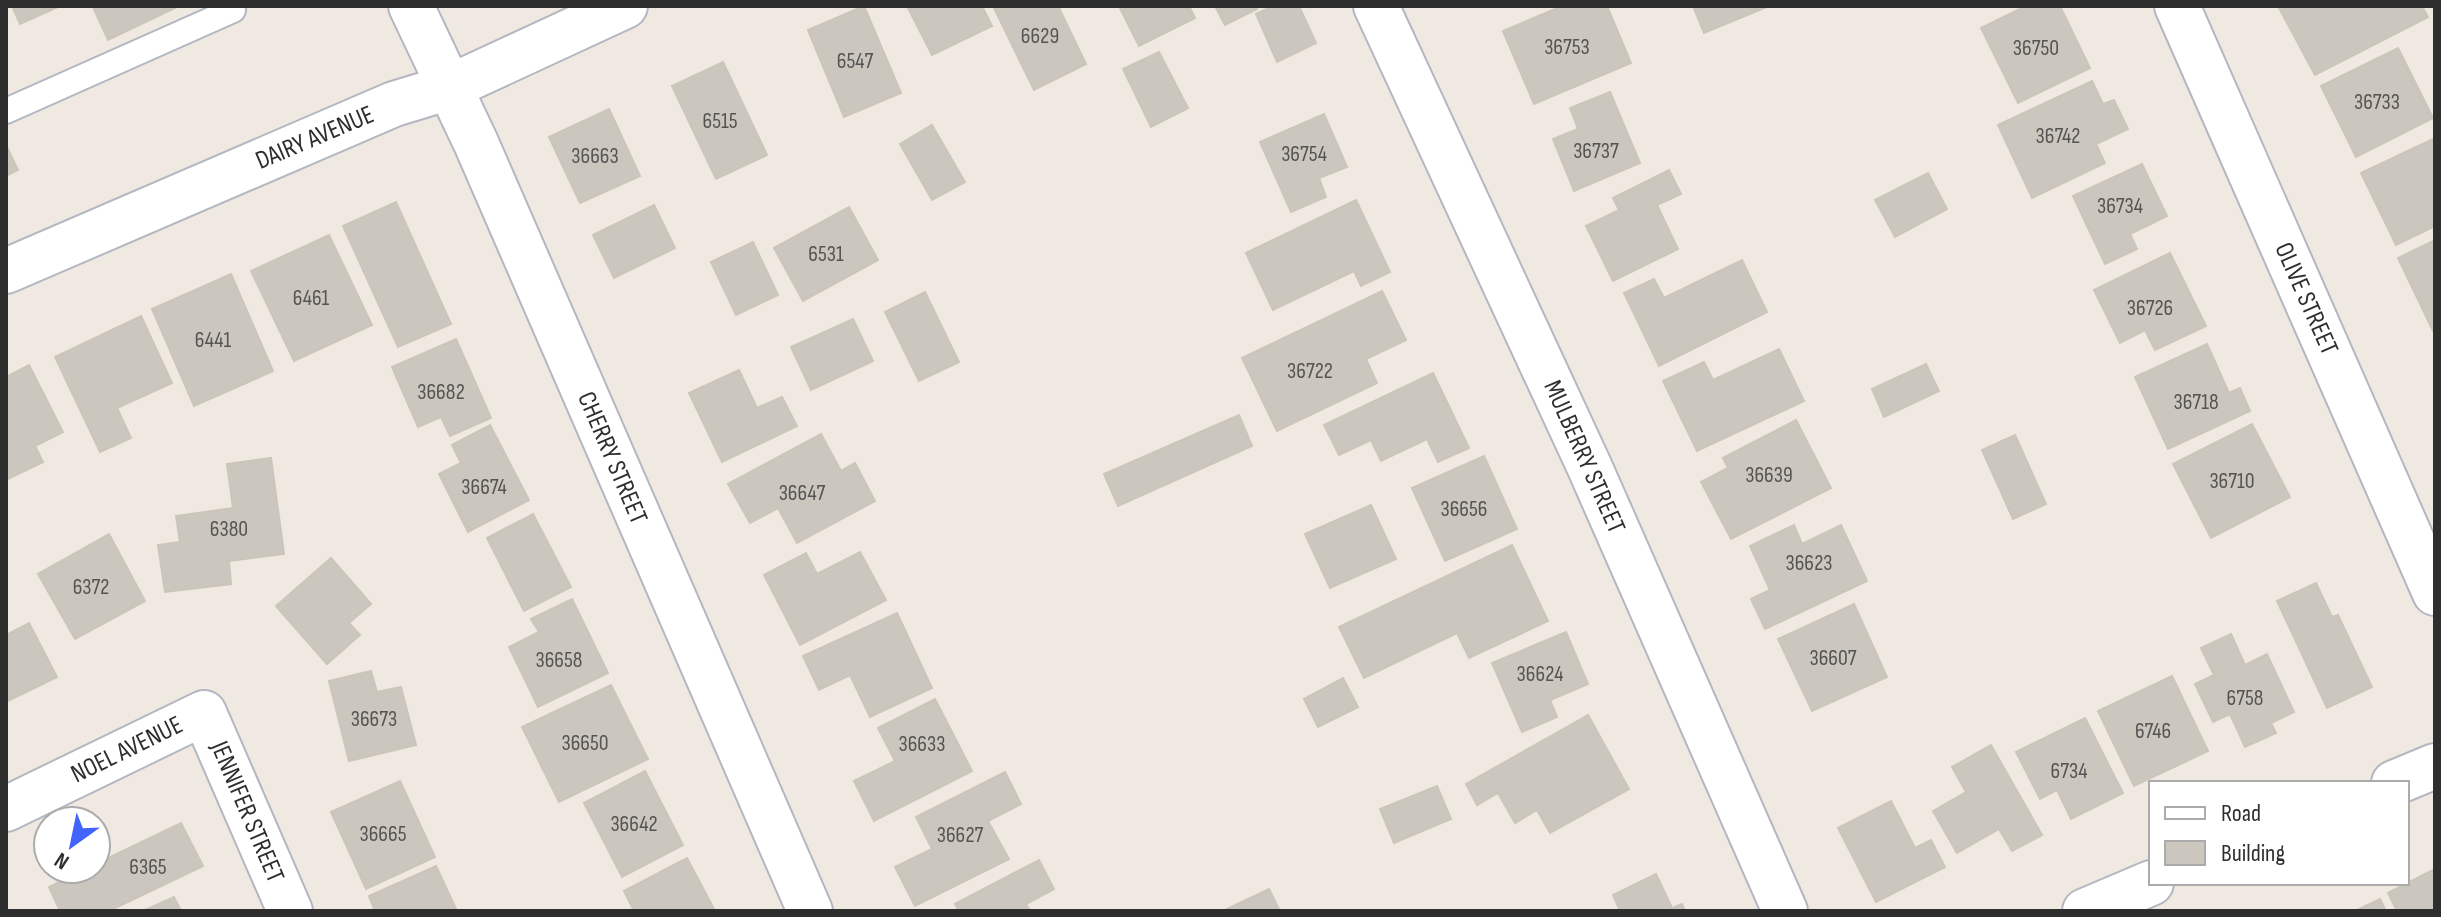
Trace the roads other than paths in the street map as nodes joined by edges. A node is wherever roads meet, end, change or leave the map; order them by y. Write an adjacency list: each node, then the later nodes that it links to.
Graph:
1 (231, 6): 7 (lane)
2 (411, 6): 6 (street, CHERRY STREET)
3 (625, 6): 6 (street, DAIRY AVENUE)
4 (1376, 6): 17 (street, MULBERRY STREET)
5 (2177, 6): 9 (street, OLIVE STREET)
6 (450, 87): 8 (street, DAIRY AVENUE); 16 (street, CHERRY STREET)
7 (6, 111)
8 (6, 271)
9 (2435, 593)
10 (204, 713): 13 (street, NOEL AVENUE); 15 (street, JENNIFER STREET)
11 (2435, 766): 12 (street)
12 (2399, 781)
13 (6, 809)
14 (2149, 884): 18 (street)
15 (290, 911)
16 (810, 911)
17 (1785, 911)
18 (2085, 911)

